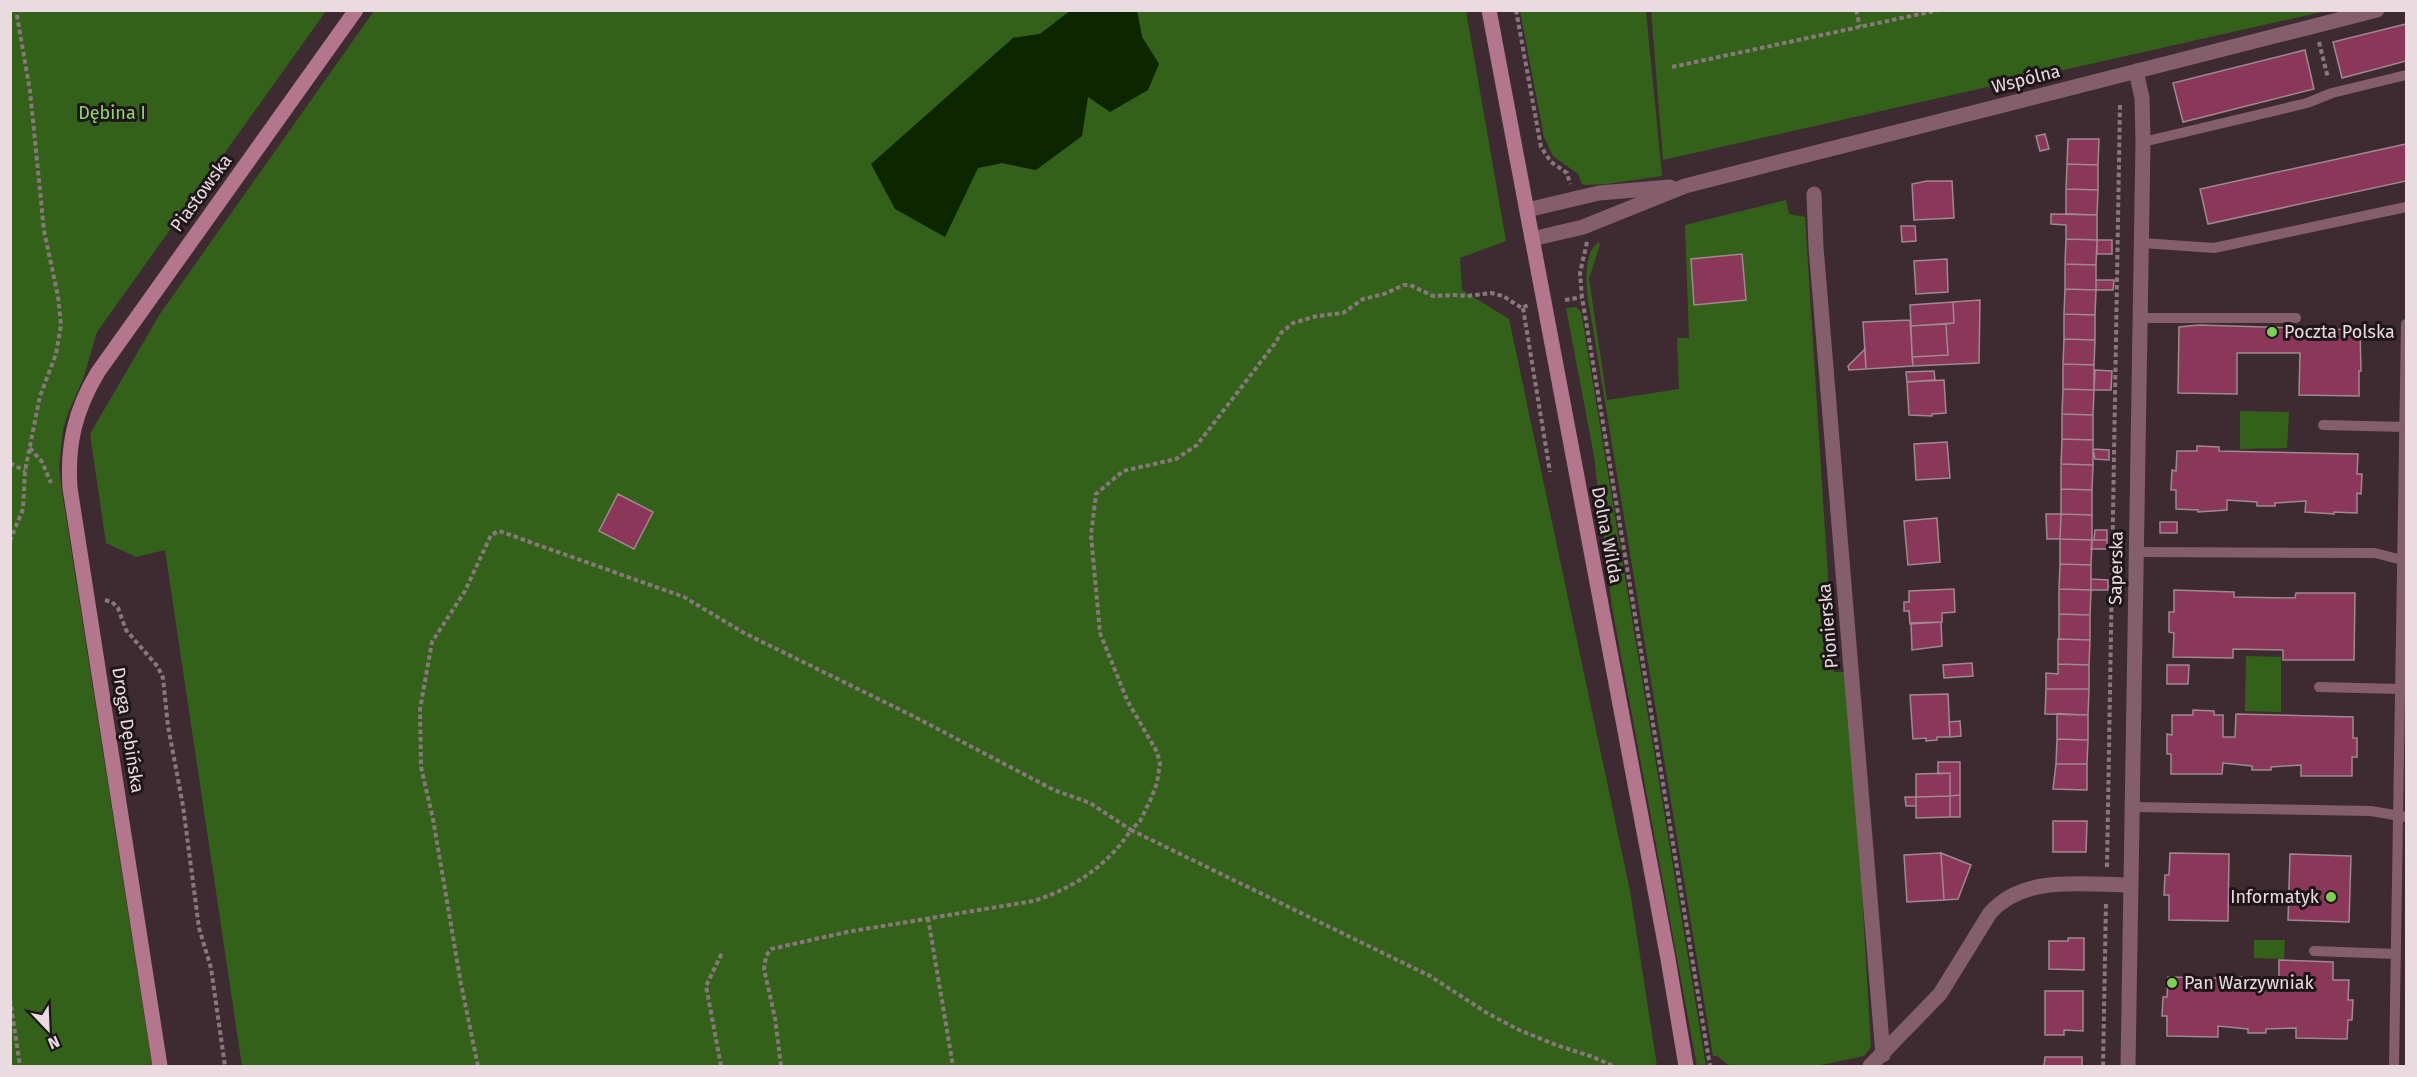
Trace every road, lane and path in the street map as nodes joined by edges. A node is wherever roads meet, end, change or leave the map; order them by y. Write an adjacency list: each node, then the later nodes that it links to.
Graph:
1 (16, 10): 35 (path)
2 (356, 10): 31 (street, Piastowska)
3 (1489, 10): 20 (street, Dolna Wilda)
4 (1515, 10): 18 (path)
5 (1856, 10): 8 (path)
6 (1939, 10): 8 (path)
7 (2377, 10): 11 (street, Wspólna)
8 (1860, 27): 10 (path)
9 (2319, 41): 13 (path)
10 (1672, 67)
11 (2136, 71): 15 (street, Saperska); 16 (street, Wspólna)
12 (2406, 75): 13 (lane)
13 (2332, 93): 15 (lane)
14 (2120, 103): 46 (path)
15 (2143, 142): 23 (street, Saperska)
16 (1684, 186): 18 (street, Wspólna); 21 (street, Wspólna)
17 (1814, 194): 55 (street, Pionierska)
18 (1575, 199): 20 (street, Wspólna)
19 (2406, 207): 23 (lane)
20 (1527, 210): 22 (street, Dolna Wilda)
21 (1583, 227): 22 (street, Wspólna); 24 (path)
22 (1532, 239): 26 (street, Dolna Wilda)
23 (2142, 243): 28 (street, Saperska)
24 (1582, 297): 25 (path); 65 (path)
25 (1565, 300)
26 (1538, 305): 27 (path); 27 (path); 64 (street, Dolna Wilda)
27 (1522, 308): 36 (path); 45 (path)
28 (2141, 318): 29 (lane); 38 (street, Saperska)
29 (2296, 318)
30 (2406, 324): 33 (lane)
31 (82, 400): 40 (street, Droga Dębińska)
32 (2324, 425): 33 (lane)
33 (2405, 427): 39 (lane)
34 (10, 463): 35 (path)
35 (26, 471): 37 (path)
36 (1550, 472)
37 (10, 541)
38 (2136, 552): 39 (lane); 43 (street, Saperska)
39 (2404, 560): 42 (lane)
40 (87, 594): 57 (street, Droga Dębińska); 58 (path)
41 (2319, 687): 42 (lane)
42 (2402, 694): 44 (lane)
43 (2132, 807): 44 (lane); 47 (street, Saperska)
44 (2402, 816): 50 (lane)
45 (1131, 830): 49 (path); 59 (path); 63 (path)
46 (2106, 877)
47 (2130, 885): 55 (street); 68 (street, Saperska)
48 (2107, 895): 67 (path)
49 (928, 918): 61 (path); 62 (path)
50 (2401, 941): 53 (lane)
51 (2314, 951): 53 (lane)
52 (722, 954): 60 (path)
53 (2396, 954): 69 (lane)
54 (10, 999): 56 (path)
55 (1883, 1055): 66 (street)
56 (20, 1066)
57 (160, 1066)
58 (225, 1066)
59 (478, 1066)
60 (720, 1066)
61 (781, 1066)
62 (953, 1066)
63 (1613, 1066)
64 (1686, 1066)
65 (1710, 1066)
66 (1870, 1066)
67 (2103, 1066)
68 (2128, 1066)
69 (2394, 1066)

